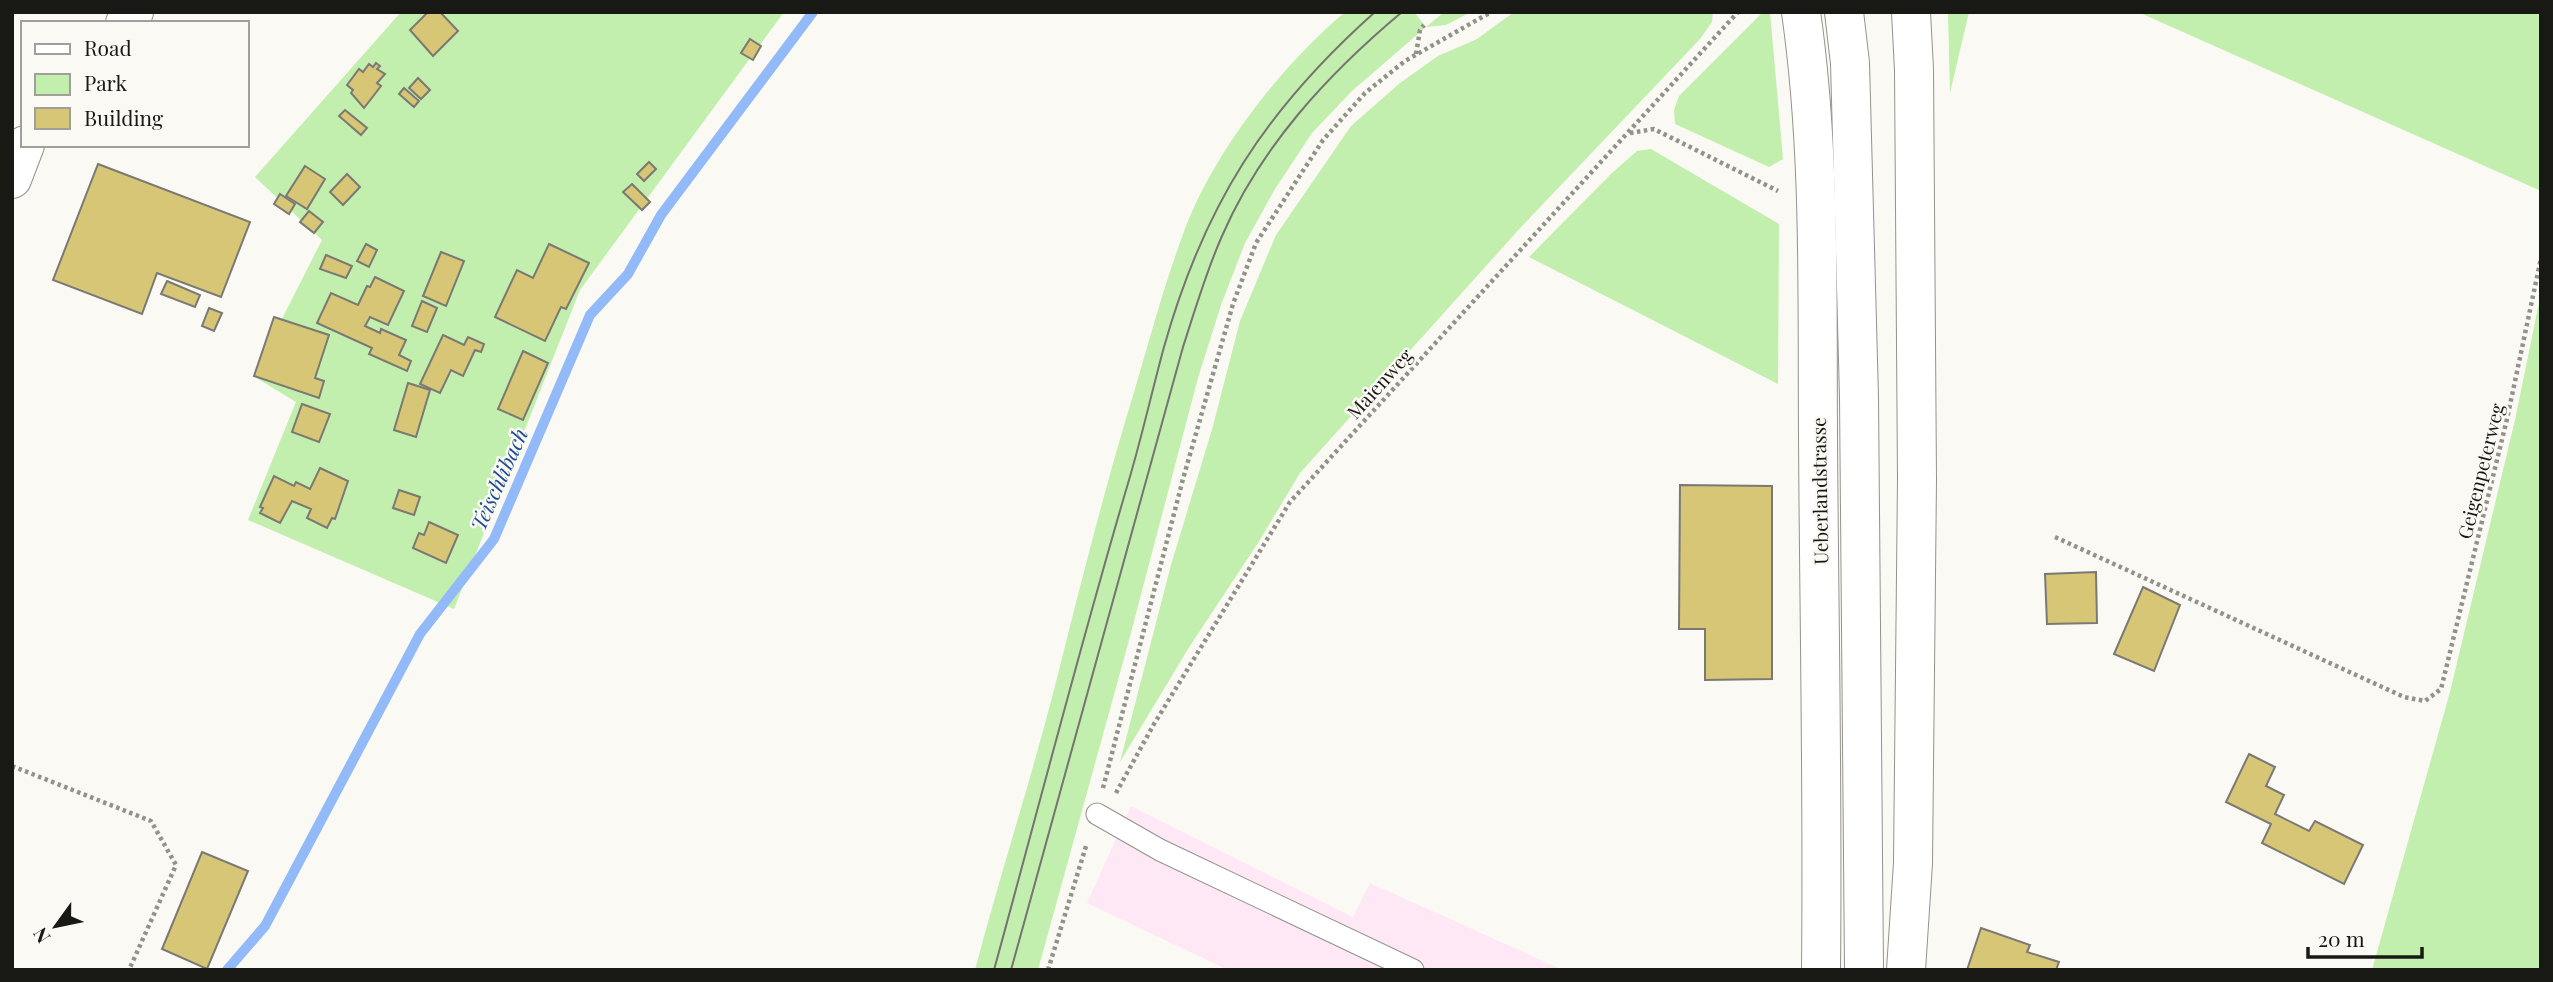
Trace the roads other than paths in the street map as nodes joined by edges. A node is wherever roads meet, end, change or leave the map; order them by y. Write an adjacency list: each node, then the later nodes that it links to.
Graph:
1 (1801, 12): 8 (main road, Ueberlandstrasse)
2 (1844, 12): 9 (main road, Ueberlandstrasse)
3 (1911, 12): 10 (main road)
4 (24, 147): 5 (main road)
5 (12, 179)
6 (1097, 814): 7 (lane)
7 (1413, 970)
8 (1821, 970)
9 (1864, 970)
10 (1906, 970)

